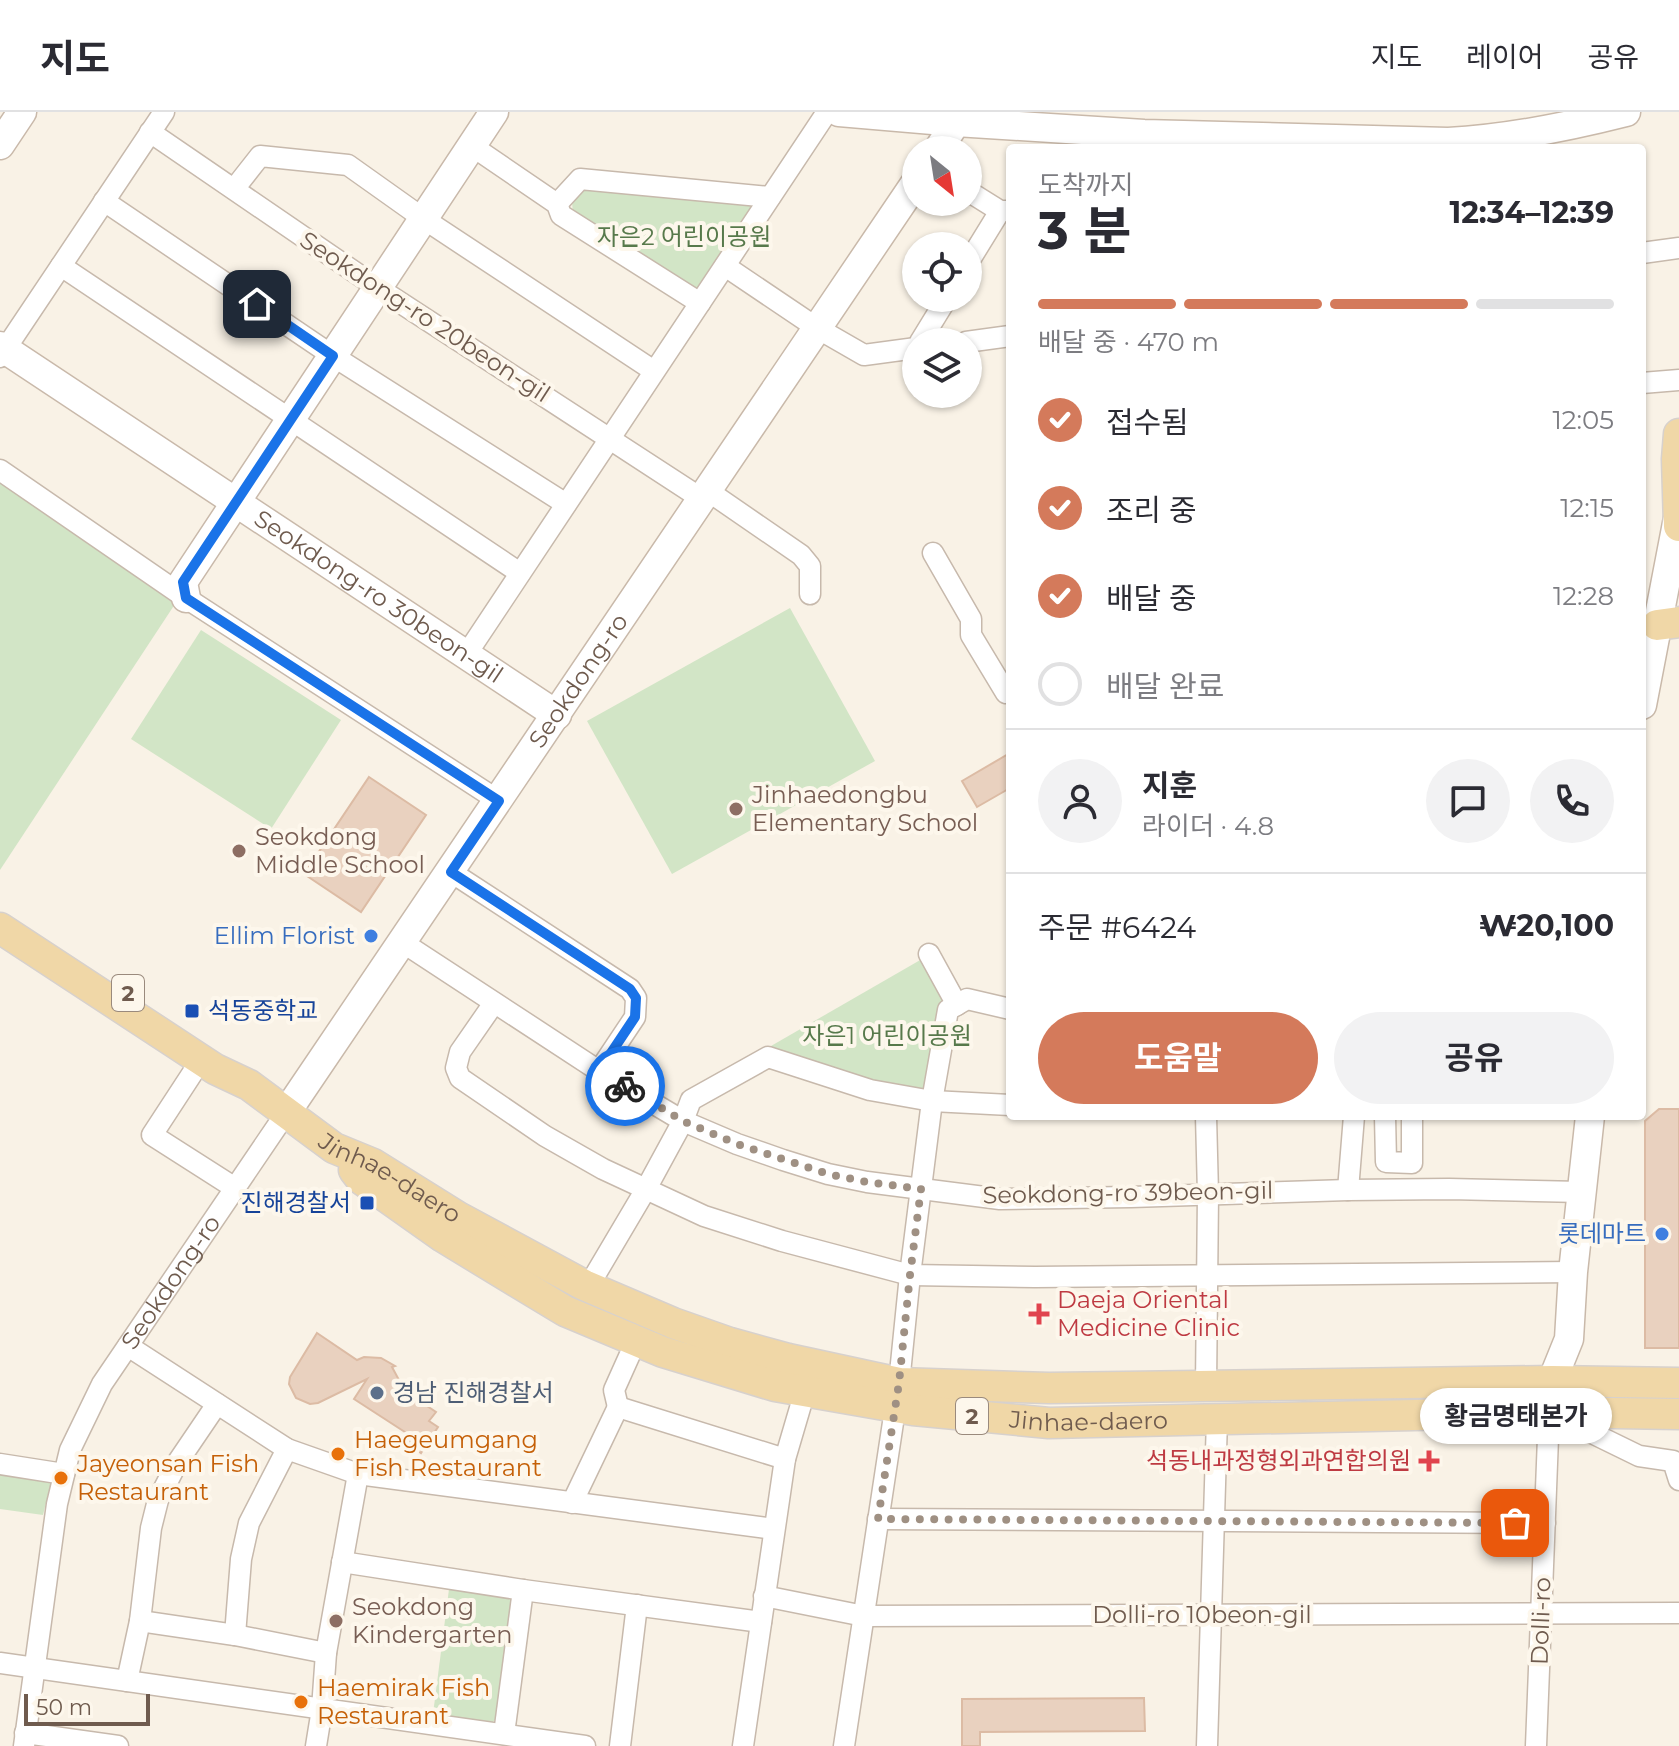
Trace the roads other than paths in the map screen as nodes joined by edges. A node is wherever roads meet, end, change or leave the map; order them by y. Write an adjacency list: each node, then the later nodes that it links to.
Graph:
1 (22, 112): 13 (street)
2 (164, 112): 8 (street)
3 (494, 112): 14 (street)
4 (827, 112): 16 (street)
5 (839, 112): 7 (street)
6 (1626, 112): 12 (street)
7 (956, 122): 9 (street); 10 (street)
8 (150, 132): 15 (street, Seokdong-ro 20beon-gil); 18 (street)
9 (947, 136)
10 (1208, 142): 11 (street)
11 (1368, 144)
12 (1456, 144)
13 (0, 145)
14 (472, 146): 20 (street); 22 (street)
15 (234, 189): 22 (street); 28 (street, Seokdong-ro 20beon-gil)
16 (770, 197): 20 (street); 27 (street)
17 (982, 199): 21 (street)
18 (104, 201): 26 (street); 35 (street)
19 (902, 203): 30 (street, Seokdong-ro)
20 (557, 204): 29 (street)
21 (1005, 211): 23 (street)
22 (424, 219): 28 (street); 36 (street)
23 (982, 243)
24 (1679, 248): 25 (street)
25 (1646, 252)
26 (61, 266): 34 (street); 39 (street)
27 (725, 266): 29 (street); 30 (street)
28 (378, 288): 35 (street); 41 (street, Seokdong-ro 20beon-gil)
29 (700, 303): 36 (street)
30 (817, 328): 33 (street); 43 (street, Seokdong-ro)
31 (1006, 337): 32 (street)
32 (982, 340)
33 (902, 350)
34 (2, 351): 44 (street, Seokdong-ro 30beon-gil)
35 (333, 356): 39 (street); 45 (street)
36 (654, 371): 41 (street)
37 (1679, 380): 38 (street)
38 (1646, 383)
39 (290, 421): 44 (street); 48 (street)
40 (1679, 434): 46 (main road)
41 (610, 438): 43 (street, Seokdong-ro 20beon-gil); 45 (street)
42 (0, 470): 50 (street)
43 (705, 495): 49 (street); 55 (street, Seokdong-ro)
44 (237, 502): 50 (street); 52 (street, Seokdong-ro 30beon-gil)
45 (566, 504): 48 (street)
46 (1678, 522): 51 (street)
47 (933, 553): 53 (street)
48 (520, 573): 52 (street)
49 (810, 594)
50 (186, 598): 56 (street)
51 (1668, 624): 54 (street)
52 (466, 655): 55 (street, Seokdong-ro 30beon-gil)
53 (1006, 693)
54 (1646, 693)
55 (557, 715): 56 (street, Seokdong-ro)
56 (499, 801): 57 (street, Seokdong-ro)
57 (451, 872): 60 (street, Seokdong-ro); 66 (street)
58 (0, 908): 67 (main road, 2)
59 (0, 928): 65 (main road, 2)
60 (402, 942): 62 (street, Seokdong-ro 39beon-gil); 70 (street, Seokdong-ro)
61 (929, 954): 63 (street)
62 (494, 1003): 66 (street, Seokdong-ro 39beon-gil); 79 (street)
63 (957, 1005): 64 (street); 68 (street)
64 (1006, 1008)
65 (201, 1060): 67 (main road, 2); 78 (street)
66 (599, 1071): 76 (street, Seokdong-ro 39beon-gil)
67 (249, 1085): 70 (main road, 2)
68 (932, 1101): 69 (street); 76 (street); 80 (street)
69 (1006, 1105)
70 (286, 1113): 77 (main road, 2); 78 (street, Seokdong-ro)
71 (1206, 1120): 83 (street)
72 (1354, 1120): 81 (street)
73 (1385, 1120): 74 (street)
74 (1412, 1120)
75 (1590, 1120): 82 (street)
76 (683, 1121): 79 (street); 80 (street, Seokdong-ro 39beon-gil)
77 (334, 1148): 87 (main road, Jinhae-daero / 2); 88 (main road, Jinhae-daero / 2)
78 (235, 1188): 89 (street, Seokdong-ro)
79 (646, 1189): 85 (street); 87 (street)
80 (921, 1189): 83 (street, Seokdong-ro 39beon-gil); 85 (street)
81 (1348, 1190): 82 (street, Seokdong-ro 39beon-gil); 83 (street, Seokdong-ro 39beon-gil)
82 (1581, 1192): 84 (street)
83 (1208, 1194): 86 (street)
84 (1573, 1272): 86 (street); 90 (street)
85 (910, 1275): 86 (street); 94 (street)
86 (1207, 1275): 92 (street)
87 (588, 1287): 94 (main road, Jinhae-daero / 2)
88 (636, 1341): 93 (main road, Jinhae-daero / 2); 96 (street)
89 (128, 1346): 95 (street); 103 (street, Seokdong-ro)
90 (1552, 1381): 91 (main road, Jinhae-daero / 2); 92 (main road, Jinhae-daero / 2); 97 (street)
91 (1679, 1383)
92 (1206, 1387): 94 (main road, Jinhae-daero / 2)
93 (805, 1391): 94 (main road, Jinhae-daero / 2); 101 (street)
94 (897, 1395): 99 (main road, Jinhae-daero / 2); 107 (street)
95 (217, 1404): 100 (street); 119 (street)
96 (618, 1407): 101 (street); 106 (street)
97 (1549, 1412): 98 (main road, Jinhae-daero / 2); 99 (main road, Jinhae-daero / 2); 105 (street); 109 (street, Dolli-ro)
98 (1679, 1414)
99 (1217, 1419): 108 (street)
100 (287, 1449): 104 (street); 121 (street)
101 (785, 1459): 110 (street)
102 (0, 1464): 103 (street)
103 (64, 1474): 124 (street, Seokdong-ro)
104 (358, 1474): 106 (street); 111 (street)
105 (1679, 1480)
106 (572, 1503): 110 (street)
107 (878, 1519): 108 (street); 118 (street)
108 (1215, 1521): 109 (street); 117 (street)
109 (1545, 1523): 116 (street, Dolli-ro)
110 (774, 1529): 113 (street)
111 (342, 1562): 112 (street); 122 (street)
112 (523, 1590): 114 (street); 127 (street)
113 (764, 1596): 118 (street, Dolli-ro 10beon-gil); 120 (street)
114 (637, 1605): 120 (street); 132 (street)
115 (1679, 1613): 116 (street, Dolli-ro 10beon-gil)
116 (1541, 1614): 117 (street, Dolli-ro 10beon-gil); 136 (street, Dolli-ro)
117 (1213, 1615): 118 (street, Dolli-ro 10beon-gil); 135 (street)
118 (864, 1616): 134 (street)
119 (140, 1621): 121 (street); 125 (street)
120 (761, 1622): 133 (street)
121 (235, 1635): 122 (street)
122 (326, 1653): 126 (street)
123 (0, 1663): 124 (street)
124 (35, 1669): 125 (street); 128 (street, Seokdong-ro)
125 (127, 1681): 126 (street)
126 (322, 1709): 127 (street); 130 (street)
127 (504, 1734): 131 (street)
128 (25, 1739): 129 (street)
129 (118, 1746)
130 (316, 1746)
131 (585, 1746)
132 (620, 1746)
133 (743, 1746)
134 (844, 1746)
135 (1207, 1746)
136 (1536, 1746)

